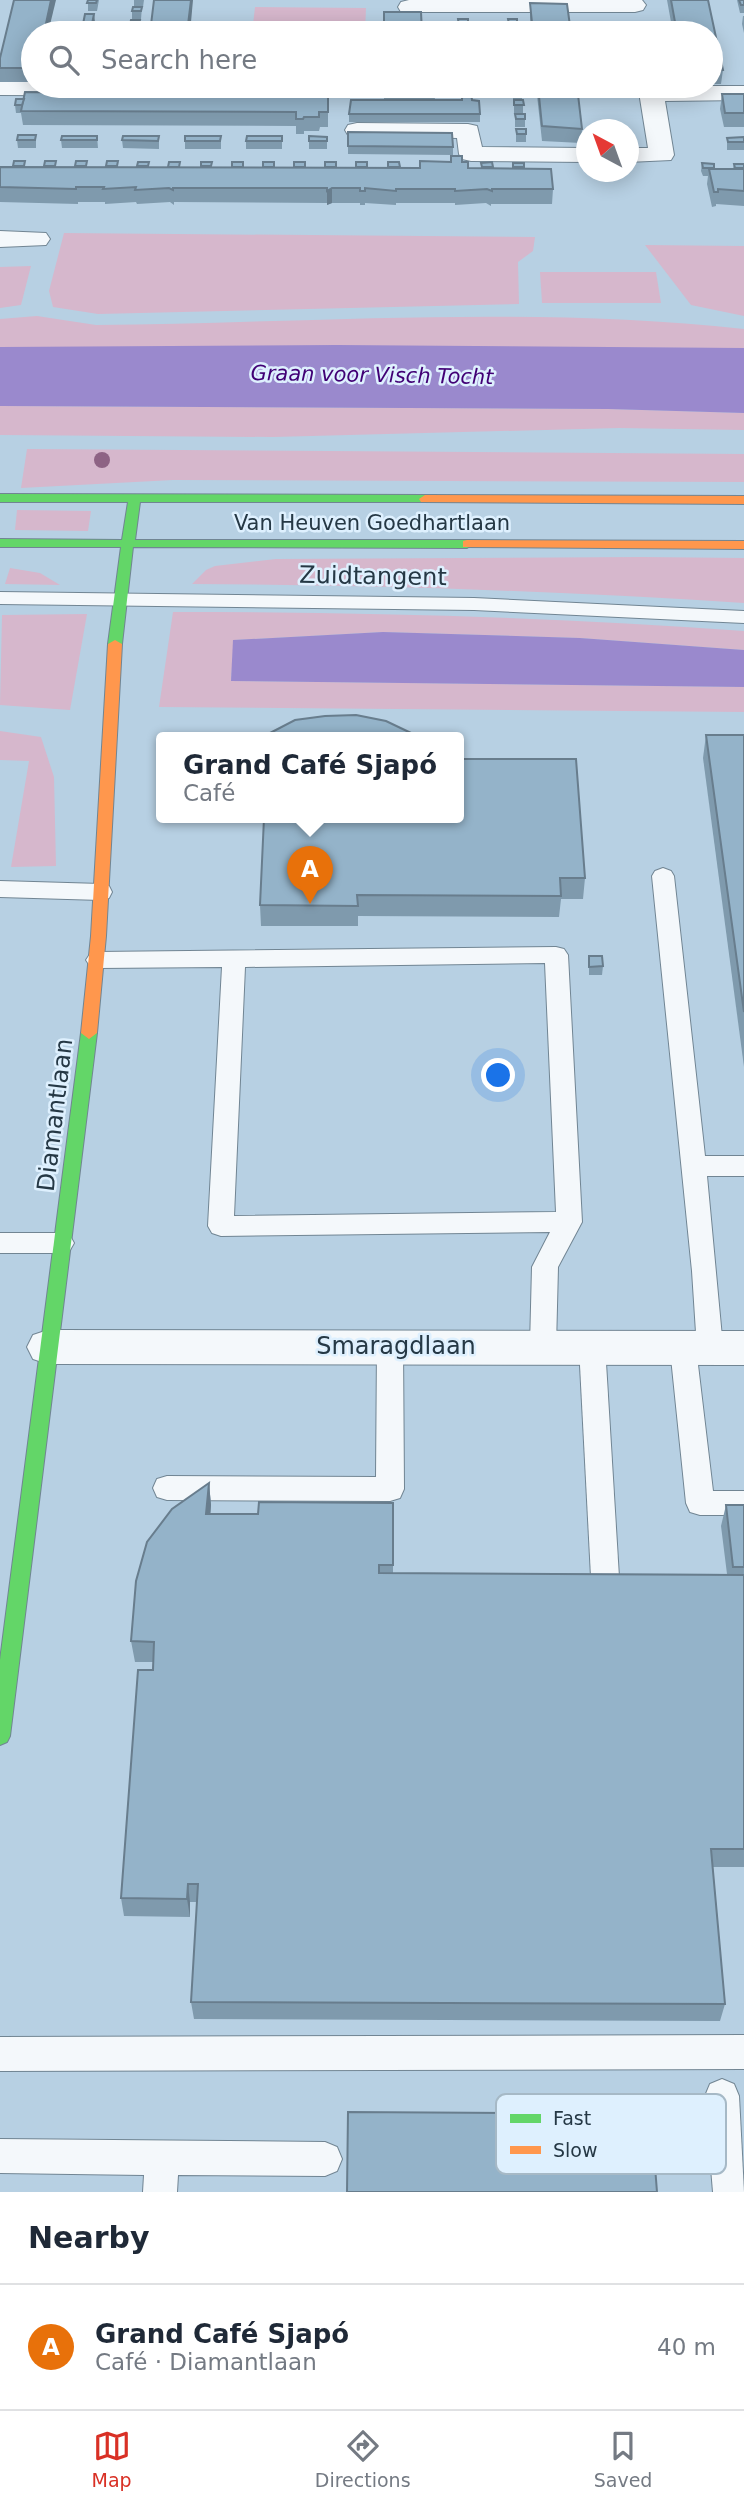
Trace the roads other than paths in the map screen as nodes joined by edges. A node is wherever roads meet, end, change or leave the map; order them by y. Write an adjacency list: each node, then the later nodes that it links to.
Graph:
1 (578, 2): 2 (street); 3 (street)
2 (410, 7)
3 (636, 9)
4 (0, 88): 5 (street)
5 (21, 88)
6 (723, 92): 7 (street)
7 (744, 93)
8 (652, 98): 11 (street)
9 (357, 130): 10 (street)
10 (576, 155)
11 (639, 155)
12 (0, 239): 13 (street)
13 (37, 239)
14 (0, 498): 15 (main road, Van Heuven Goedhartlaan)
15 (135, 498): 16 (main road, Van Heuven Goedhartlaan); 18 (main road, Diamantlaan)
16 (744, 500)
17 (0, 543): 18 (main road, Van Heuven Goedhartlaan)
18 (127, 543): 19 (main road, Van Heuven Goedhartlaan); 21 (main road, Diamantlaan)
19 (744, 545)
20 (0, 598): 21 (lane, Zuidtangent)
21 (119, 599): 22 (lane, Zuidtangent); 25 (main road, Diamantlaan)
22 (744, 617)
23 (663, 876): 28 (lane)
24 (0, 889): 25 (lane)
25 (102, 892): 27 (main road, Diamantlaan)
26 (234, 958): 27 (lane); 30 (lane); 30 (lane)
27 (98, 960): 32 (main road, Diamantlaan)
28 (694, 1166): 29 (lane); 37 (lane)
29 (744, 1166)
30 (569, 1222): 34 (lane)
31 (0, 1243): 32 (lane)
32 (61, 1243): 36 (main road, Diamantlaan)
33 (390, 1346): 34 (street, Smaragdlaan); 36 (street, Smaragdlaan); 38 (lane)
34 (543, 1346): 35 (street, Smaragdlaan)
35 (592, 1346): 37 (street, Smaragdlaan); 40 (lane)
36 (48, 1347): 41 (main road, Diamantlaan)
37 (712, 1348): 39 (lane)
38 (167, 1488)
39 (744, 1503)
40 (605, 1577)
41 (0, 1736)
42 (744, 2052): 43 (lane)
43 (0, 2054)
44 (726, 2144): 49 (lane)
45 (0, 2156): 46 (lane)
46 (162, 2158): 47 (lane); 48 (lane)
47 (325, 2160)
48 (160, 2192)
49 (730, 2192)

